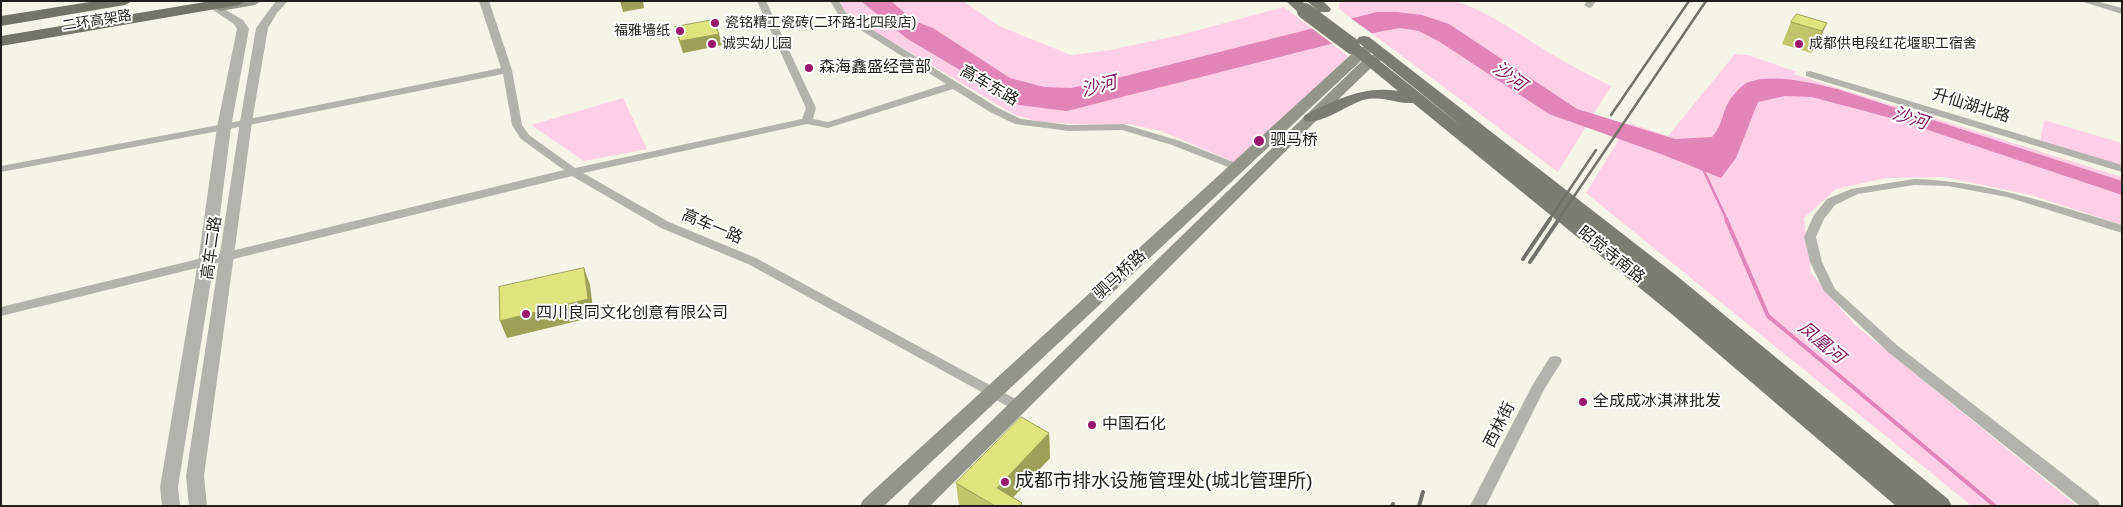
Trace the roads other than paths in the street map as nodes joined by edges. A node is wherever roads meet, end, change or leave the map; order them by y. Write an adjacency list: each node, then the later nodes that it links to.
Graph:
1 (96, 1): 15 (main road)
2 (125, 1): 16 (highway)
3 (175, 1): 17 (highway, 二环高架路)
4 (239, 1): 19 (highway)
5 (255, 1): 12 (main road)
6 (283, 1): 27 (street, 高车二路)
7 (484, 1): 21 (street, 高车一路)
8 (761, 1): 26 (street)
9 (834, 1): 23 (street, 高车东路)
10 (1293, 1): 13 (main road, 昭觉寺南路)
11 (2084, 1): 14 (street)
12 (220, 4): 18 (highway, 二环高架路); 19 (main road); 28 (street, 高车二路)
13 (1317, 5): 20 (main road, 昭觉寺南路, bridge)
14 (2122, 11)
15 (1, 17)
16 (1, 21)
17 (1, 29)
18 (1, 37)
19 (1, 43)
20 (1367, 51): 24 (main road, 昭觉寺南路); 25 (main road, 驷马桥路); 29 (main road, 驷马桥路); 46 (main road, 昭觉寺南路)
21 (507, 70): 27 (street); 32 (street, 高车一路)
22 (1810, 74): 31 (street, 升仙湖北路)
23 (955, 85): 26 (street); 29 (street, 高车东路)
24 (1418, 101): 25 (main road); 45 (main road, 昭觉寺南路)
25 (1311, 118): 39 (main road, 驷马桥路)
26 (807, 121): 32 (street)
27 (246, 122): 28 (street); 34 (street, 高车二路)
28 (224, 127): 30 (street); 35 (street, 高车二路)
29 (1237, 167): 38 (main road, 驷马桥路)
30 (1, 168)
31 (2122, 169)
32 (574, 172): 34 (street); 38 (street, 高车一路)
33 (2122, 230): 47 (street)
34 (228, 257): 35 (street); 41 (street, 高车二路)
35 (206, 262): 36 (street); 40 (street, 高车二路)
36 (1, 312)
37 (1555, 361): 44 (street, 西林街)
38 (992, 392): 39 (street, 高车一路); 42 (main road, 驷马桥路)
39 (1018, 407): 43 (main road, 驷马桥路)
40 (171, 506)
41 (198, 506)
42 (870, 506)
43 (917, 506)
44 (1478, 506)
45 (1913, 506)
46 (1940, 506)
47 (2092, 506)

